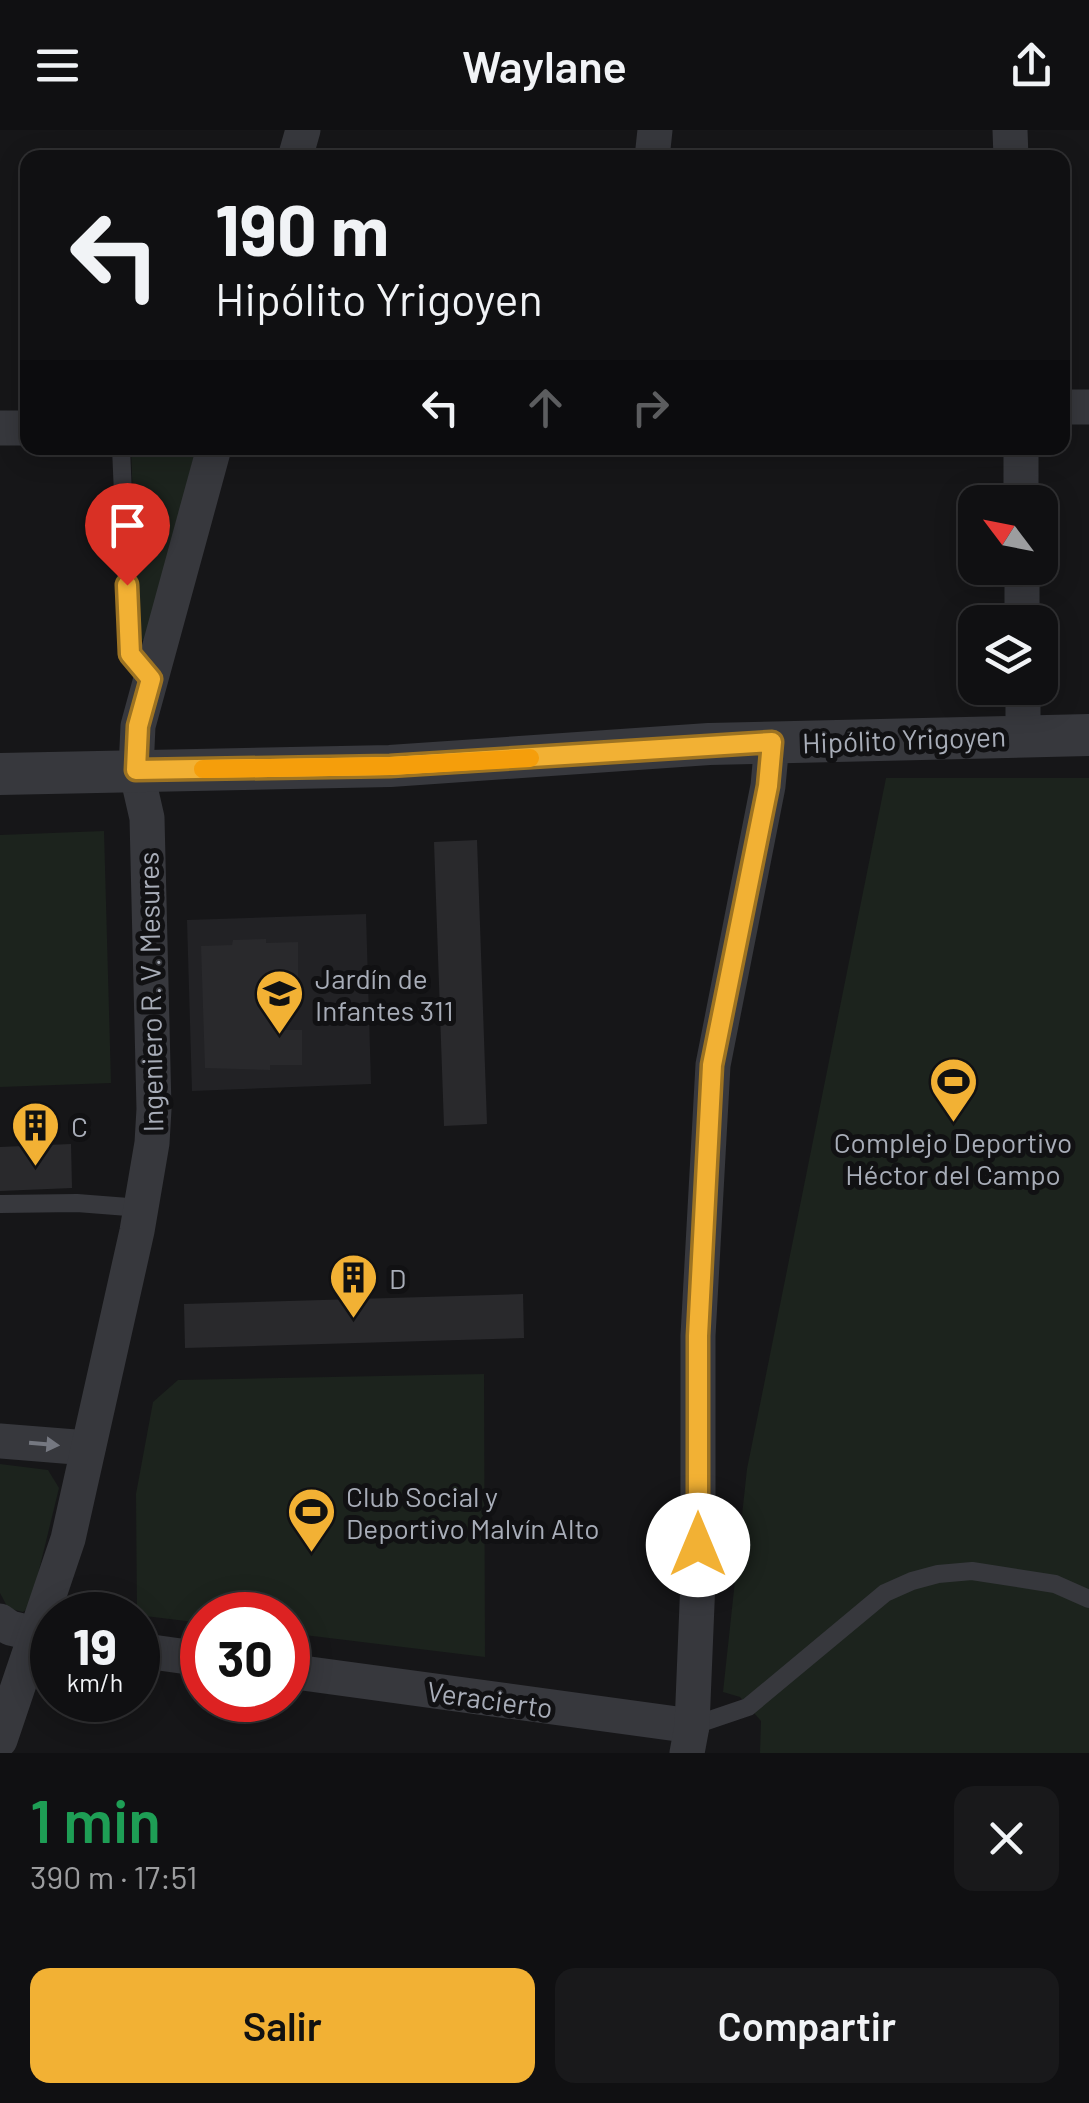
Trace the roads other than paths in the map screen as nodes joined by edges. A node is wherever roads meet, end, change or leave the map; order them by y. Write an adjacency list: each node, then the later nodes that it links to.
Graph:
1 (121, 455): 5 (lane)
2 (212, 455): 5 (street, Ingeniero R. V. Mesures)
3 (1021, 455): 4 (street)
4 (1021, 485)
5 (151, 679): 10 (street, Ingeniero R. V. Mesures)
6 (1023, 705): 8 (street)
7 (1089, 735): 8 (street, Hipólito Yrigoyen)
8 (1023, 736): 9 (street, Hipólito Yrigoyen)
9 (772, 742): 10 (street, Hipólito Yrigoyen); 23 (street)
10 (136, 770): 11 (street, Hipólito Yrigoyen); 13 (street, Ingeniero R. V. Mesures)
11 (0, 774)
12 (0, 1204): 13 (lane)
13 (141, 1208): 15 (street, Ingeniero R. V. Mesures)
14 (0, 1441): 15 (street, one-way to 15)
15 (88, 1448): 16 (street, Ingeniero R. V. Mesures)
16 (55, 1592)
17 (1089, 1599): 23 (lane)
18 (0, 1621): 19 (street)
19 (30, 1632)
20 (30, 1670): 22 (street, Ingeniero R. V. Mesures)
21 (310, 1674): 23 (street, Veracierto)
22 (0, 1740)
23 (689, 1740)

